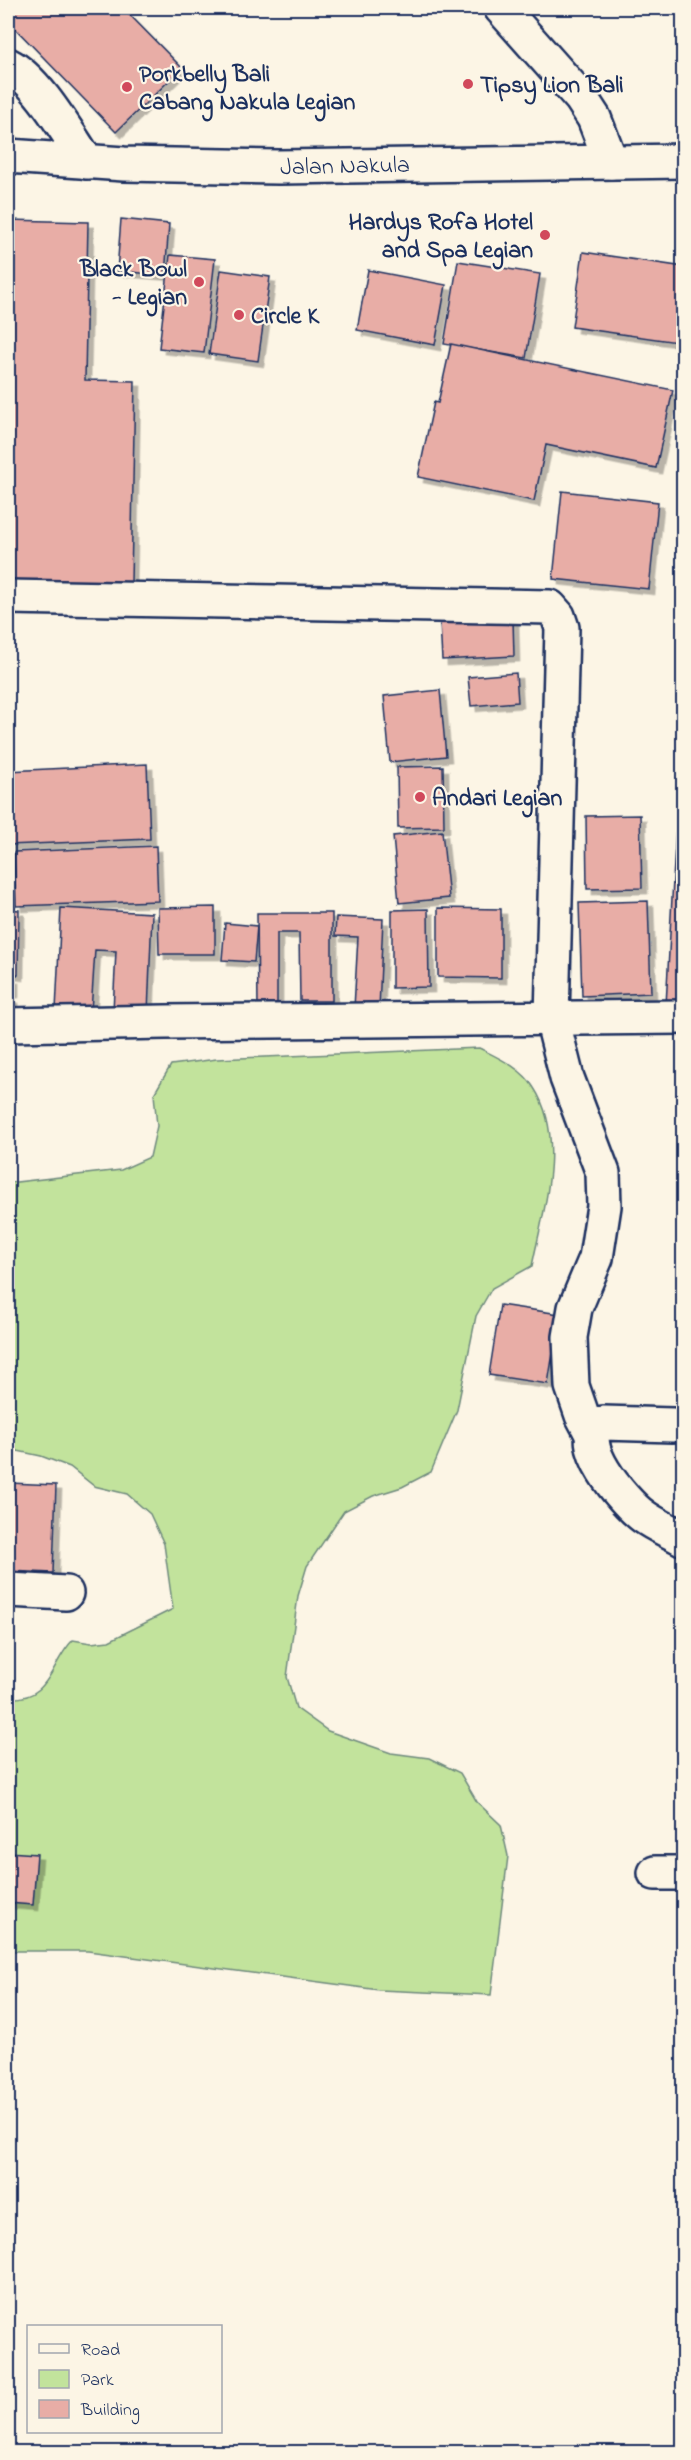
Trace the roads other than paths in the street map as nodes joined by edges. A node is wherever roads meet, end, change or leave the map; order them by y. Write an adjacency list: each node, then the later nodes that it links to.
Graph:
1 (501, 8): 6 (street)
2 (8, 65): 5 (street)
3 (8, 156): 5 (street, Jalan Nakula)
4 (684, 161): 6 (street, Jalan Nakula)
5 (87, 162): 6 (street, Jalan Nakula)
6 (611, 162)
7 (8, 597): 9 (street)
8 (684, 1017): 9 (street)
9 (552, 1018): 10 (street); 12 (street)
10 (8, 1025)
11 (673, 1425): 12 (street)
12 (592, 1434): 13 (street)
13 (684, 1539)
14 (8, 1590): 15 (street)
15 (66, 1593)

